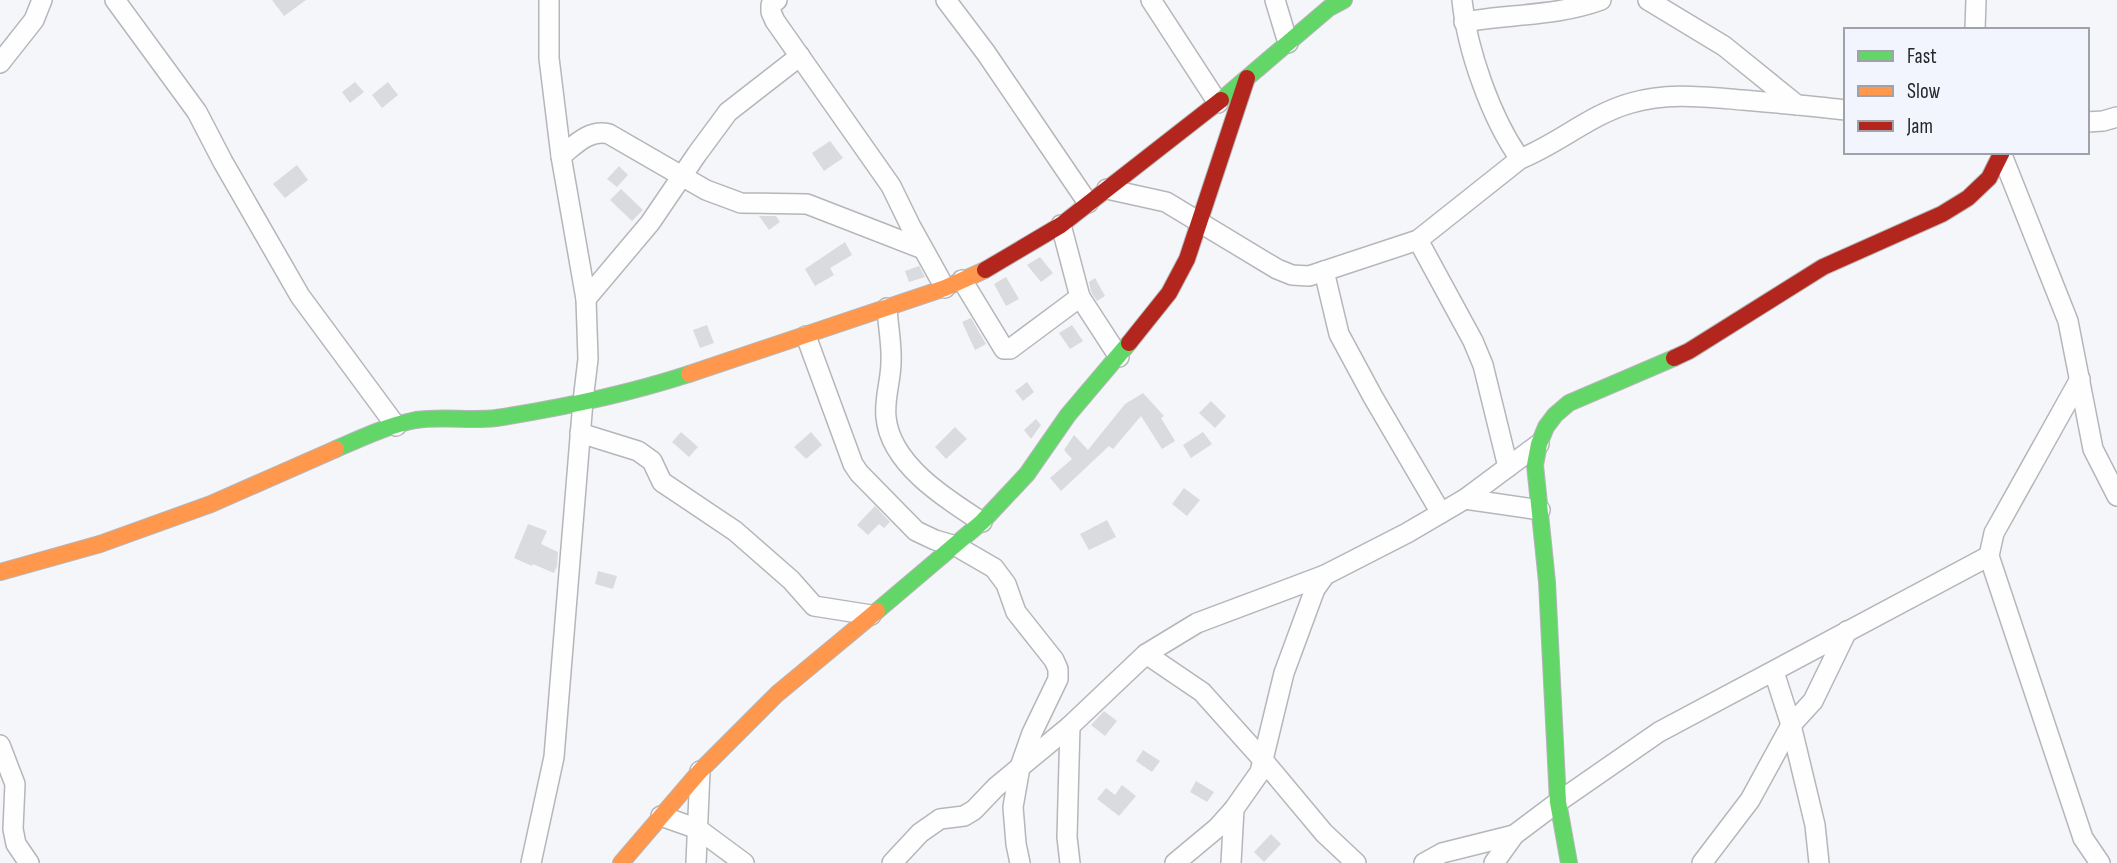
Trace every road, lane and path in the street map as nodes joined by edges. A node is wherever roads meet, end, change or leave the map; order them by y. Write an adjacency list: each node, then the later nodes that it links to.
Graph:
1 (42, 0): 17 (street)
2 (115, 0): 44 (street)
3 (549, 0): 26 (street)
4 (777, 0): 16 (street)
5 (946, 0): 30 (street)
6 (1151, 0): 19 (street)
7 (1275, 0): 15 (street)
8 (1344, 0): 15 (street)
9 (1462, 0): 13 (street)
10 (1601, 0): 13 (street)
11 (1648, 0): 20 (street)
12 (1976, 0): 14 (street)
13 (1464, 22): 27 (street)
14 (1975, 28)
15 (1288, 43): 18 (street)
16 (800, 56): 28 (street); 34 (street)
17 (0, 63)
18 (1247, 78): 19 (street); 31 (street)
19 (1218, 103): 29 (street)
20 (1797, 105): 21 (street); 27 (street)
21 (1844, 110)
22 (2117, 117): 23 (street)
23 (2089, 122)
24 (2001, 154): 46 (street)
25 (2002, 154): 42 (street)
26 (561, 156): 28 (street); 38 (street)
27 (1520, 159): 33 (street)
28 (683, 177): 34 (street); 38 (street)
29 (1107, 189): 30 (street); 31 (street)
30 (1088, 204): 32 (street)
31 (1199, 223): 35 (street); 41 (street)
32 (1061, 225): 36 (street); 37 (street)
33 (1418, 240): 35 (street); 47 (street)
34 (923, 249): 36 (street)
35 (1324, 271): 51 (street)
36 (954, 284): 37 (street); 39 (street)
37 (1080, 297): 41 (street)
38 (586, 299): 43 (street)
39 (887, 308): 40 (street); 52 (street)
40 (806, 336): 43 (street); 53 (street)
41 (1119, 356): 52 (street)
42 (2080, 379): 48 (street); 54 (street)
43 (583, 401): 44 (street); 45 (street)
44 (396, 426): 55 (street)
45 (580, 433): 57 (street); 73 (street)
46 (1539, 444): 47 (street); 50 (street)
47 (1508, 467): 49 (street)
48 (2117, 496)
49 (1465, 499): 50 (street); 51 (street)
50 (1540, 510): 67 (street)
51 (1441, 513): 56 (street)
52 (982, 522): 53 (street)
53 (956, 546): 57 (street); 65 (street)
54 (1990, 556): 58 (street); 88 (street)
55 (0, 572)
56 (1325, 575): 59 (street); 64 (street)
57 (871, 615): 66 (street)
58 (1847, 631): 60 (street); 61 (street)
59 (1146, 654): 62 (street); 64 (street)
60 (1774, 672): 61 (street); 67 (street)
61 (1791, 725): 86 (street); 87 (street)
62 (1070, 726): 65 (street); 79 (street)
63 (0, 745): 72 (street)
64 (1263, 760): 68 (street); 82 (street)
65 (1020, 767): 77 (street); 78 (street)
66 (700, 771): 69 (street); 70 (street)
67 (1558, 802): 71 (street); 85 (street)
68 (1234, 809): 80 (street); 81 (street)
69 (662, 816): 70 (street); 74 (street)
70 (698, 829): 75 (street); 76 (street)
71 (1514, 835): 83 (street); 84 (street)
72 (29, 863)
73 (531, 863)
74 (621, 863)
75 (696, 863)
76 (744, 863)
77 (892, 863)
78 (1020, 863)
79 (1070, 863)
80 (1175, 863)
81 (1231, 863)
82 (1356, 863)
83 (1424, 863)
84 (1494, 863)
85 (1569, 863)
86 (1702, 863)
87 (1819, 863)
88 (2100, 863)

